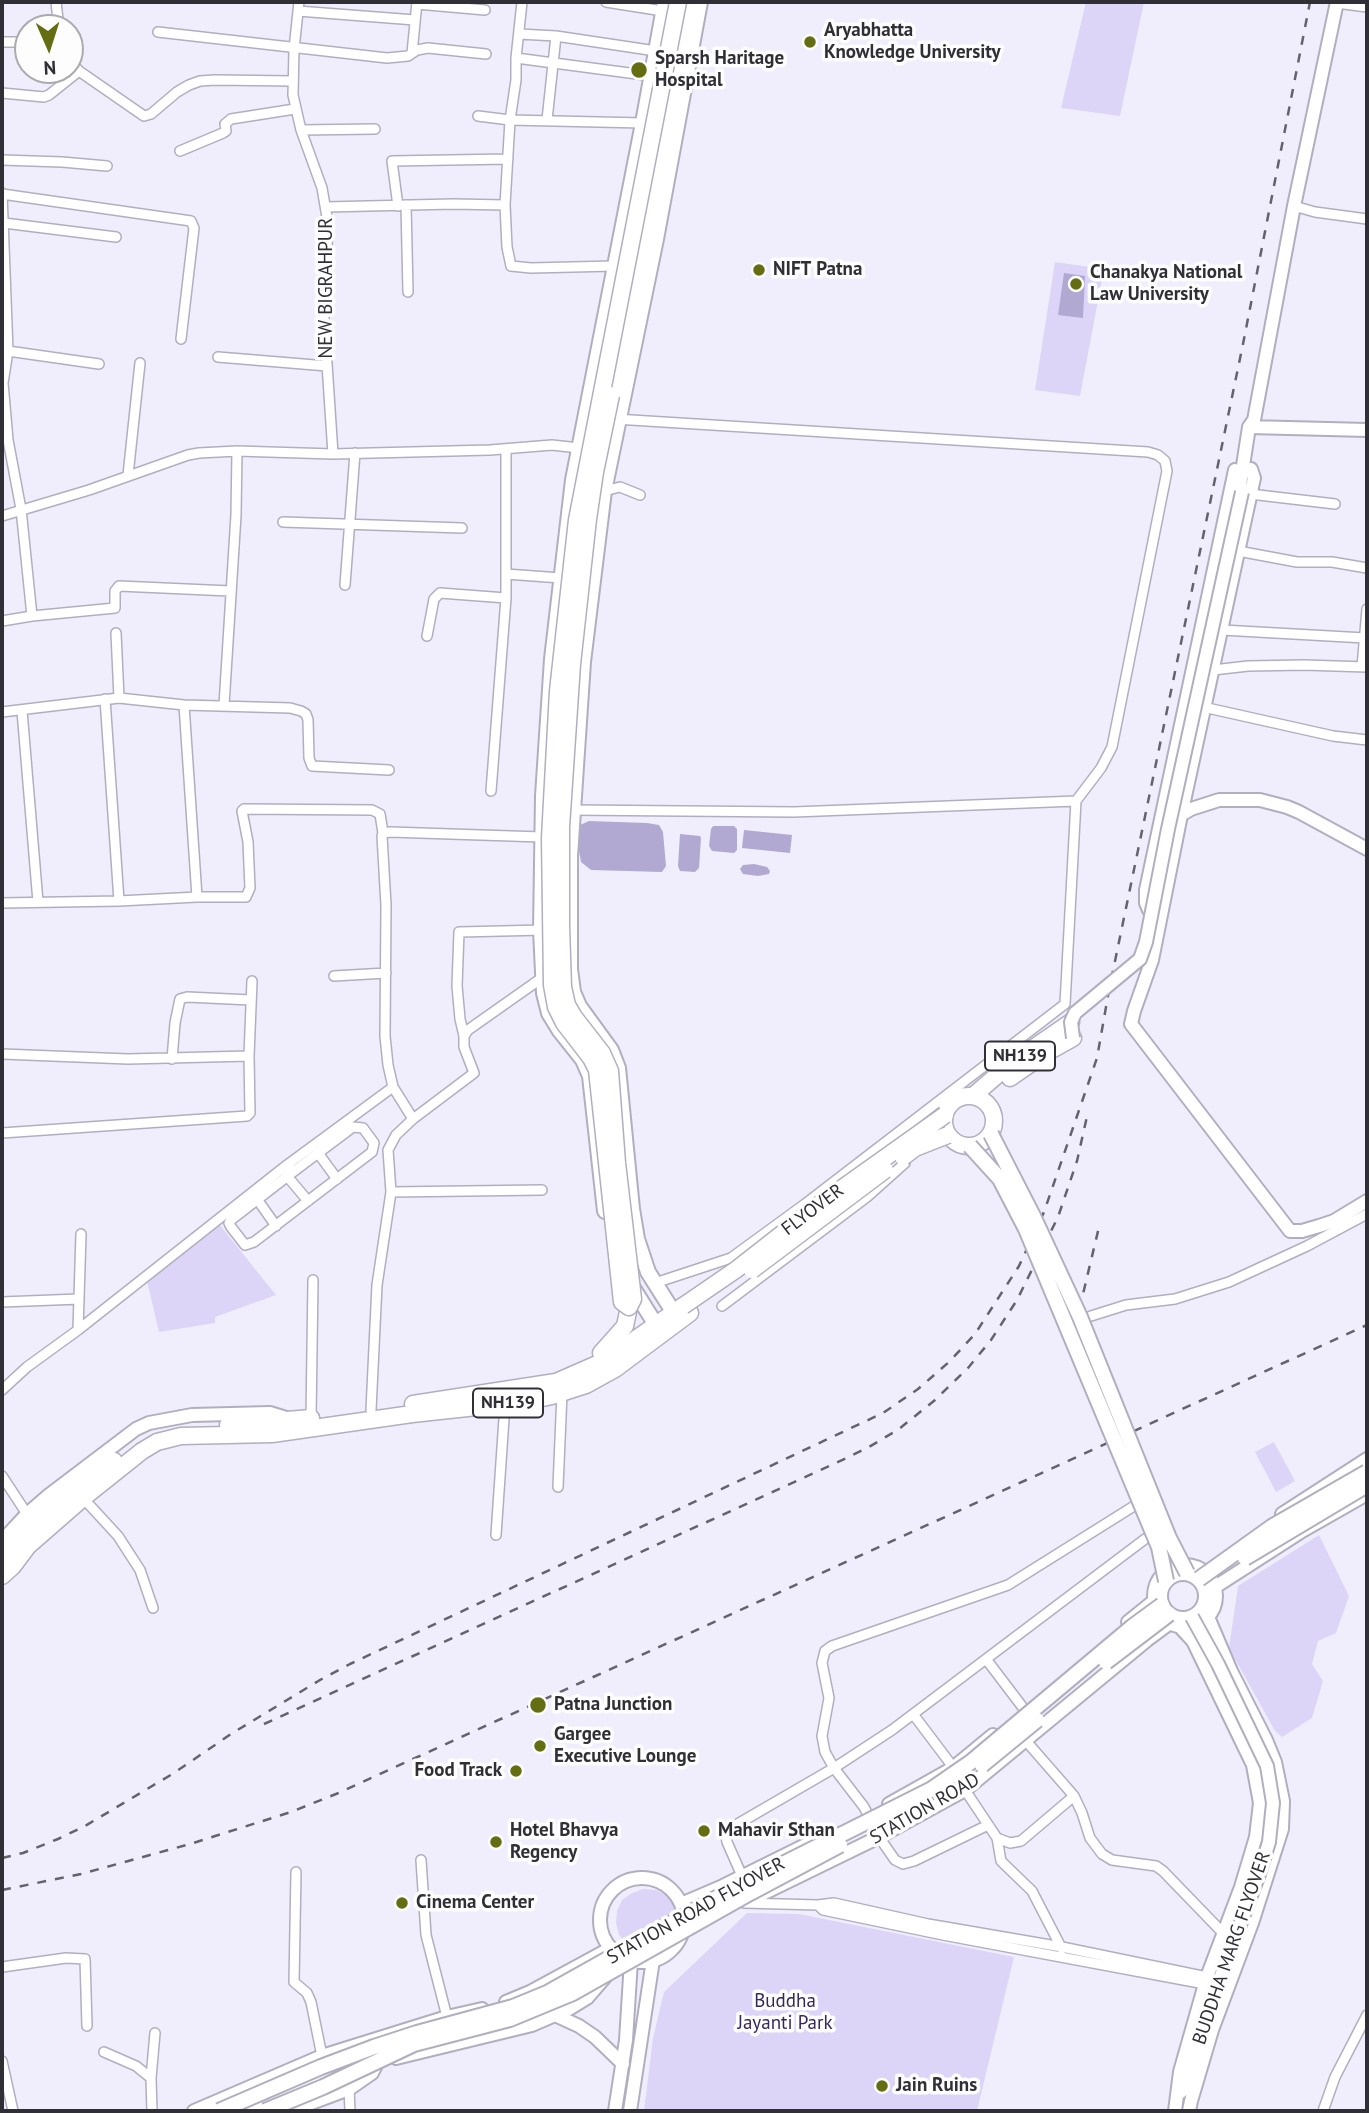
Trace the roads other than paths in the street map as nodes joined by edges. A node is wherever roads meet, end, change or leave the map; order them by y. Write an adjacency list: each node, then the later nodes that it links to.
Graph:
1 (522, 2): 14 (street)
2 (606, 2): 9 (street)
3 (678, 2): 153 (highway, bridge)
4 (687, 2): 153 (highway, bridge)
5 (700, 2): 56 (main road)
6 (417, 3): 11 (street); 12 (street)
7 (1336, 3): 10 (street); 41 (main road)
8 (298, 6): 12 (street); 16 (street, NEW BIGRAHPUR)
9 (664, 6): 17 (main road)
10 (1367, 7)
11 (485, 10)
12 (415, 20): 18 (street)
13 (158, 32): 16 (street)
14 (519, 34): 15 (street); 20 (street)
15 (556, 36): 17 (street); 21 (street)
16 (294, 49): 18 (street); 24 (street, NEW BIGRAHPUR)
17 (656, 51): 23 (main road)
18 (412, 54): 19 (street)
19 (486, 54)
20 (516, 58): 21 (street); 29 (street)
21 (553, 63): 23 (street); 30 (street)
22 (84, 74): 24 (street)
23 (652, 76): 31 (main road)
24 (293, 81): 27 (street, NEW BIGRAHPUR)
25 (63, 84): 26 (street)
26 (2, 93)
27 (295, 109): 33 (street, NEW BIGRAHPUR); 34 (street)
28 (478, 116): 29 (street)
29 (510, 120): 30 (street); 35 (street)
30 (547, 120): 31 (street)
31 (643, 123): 46 (main road)
32 (375, 129): 33 (street)
33 (301, 130): 42 (street, NEW BIGRAHPUR)
34 (180, 151)
35 (508, 159): 39 (street); 40 (street)
36 (2, 160): 37 (street)
37 (107, 166)
38 (2, 193): 44 (street); 49 (street)
39 (402, 205): 40 (street); 42 (street); 48 (street)
40 (505, 205): 46 (street)
41 (1294, 206): 43 (street); 57 (main road)
42 (326, 207): 54 (street, NEW BIGRAHPUR)
43 (1367, 219)
44 (4, 223): 45 (street); 47 (street)
45 (116, 237)
46 (614, 266): 55 (main road)
47 (4, 268): 50 (street)
48 (408, 292)
49 (181, 339)
50 (8, 351): 53 (street); 71 (street)
51 (218, 357): 54 (street)
52 (140, 363): 66 (street)
53 (99, 364)
54 (327, 366): 63 (street, NEW BIGRAHPUR)
55 (585, 416): 56 (street); 59 (main road)
56 (619, 419): 67 (main road); 102 (street)
57 (1253, 425): 58 (main road); 64 (main road); 65 (main road)
58 (1367, 430)
59 (579, 448): 60 (street); 79 (main road)
60 (506, 449): 62 (street); 78 (street)
61 (237, 450): 63 (street); 66 (street); 81 (street)
62 (355, 453): 63 (street); 74 (street)
63 (333, 454)
64 (1245, 456): 65 (main road); 112 (main road)
65 (1247, 474): 68 (main road)
66 (128, 475): 71 (street)
67 (604, 491): 69 (street); 103 (main road)
68 (1246, 493): 70 (street); 76 (main road); 121 (main road, bridge)
69 (640, 495)
70 (1335, 504)
71 (21, 509): 72 (street); 84 (street)
72 (2, 516)
73 (283, 522): 74 (street)
74 (350, 524): 75 (street); 80 (street)
75 (463, 528)
76 (1238, 551): 77 (street); 86 (main road)
77 (1367, 568)
78 (506, 574): 79 (street); 82 (street)
79 (561, 578): 106 (main road)
80 (345, 585)
81 (230, 591): 84 (street); 95 (street)
82 (506, 598): 88 (street); 101 (street)
83 (1367, 610): 89 (street)
84 (32, 616): 85 (street)
85 (2, 621)
86 (1222, 630): 89 (street); 91 (main road)
87 (116, 633): 92 (street)
88 (428, 636)
89 (1365, 638): 90 (street)
90 (1365, 667): 91 (street)
91 (1213, 670): 96 (main road)
92 (119, 698): 93 (street); 94 (street)
93 (105, 699): 97 (street); 109 (street)
94 (184, 705): 95 (street); 108 (street)
95 (224, 705): 100 (street)
96 (1203, 707): 99 (street); 104 (main road)
97 (22, 711): 98 (street); 110 (street)
98 (2, 712)
99 (1367, 740)
100 (389, 770)
101 (491, 791)
102 (1076, 801): 103 (street); 130 (street)
103 (572, 810): 113 (main road)
104 (1181, 815): 107 (main road); 112 (main road)
105 (383, 833): 106 (street); 108 (street); 116 (street)
106 (541, 837): 114 (main road)
107 (1367, 849)
108 (197, 897): 109 (street)
109 (119, 901): 110 (street)
110 (38, 902): 111 (street)
111 (2, 903)
112 (1161, 916): 144 (main road)
113 (570, 929): 114 (street); 115 (main road)
114 (541, 930): 118 (main road); 122 (street)
115 (570, 969): 118 (street); 138 (main road)
116 (386, 973): 117 (street); 126 (street)
117 (334, 976)
118 (542, 976): 122 (street); 139 (main road)
119 (252, 981): 120 (street)
120 (251, 1000): 124 (street); 125 (street)
121 (1072, 1030): 127 (highway, NH139)
122 (464, 1036): 129 (street)
123 (2, 1054): 125 (street)
124 (249, 1056): 125 (street); 131 (street)
125 (172, 1059)
126 (393, 1087): 129 (street); 136 (street)
127 (978, 1098): 128 (highway, FLYOVER / NH139); 132 (highway)
128 (945, 1115): 133 (highway, bridge); 154 (highway, FLYOVER / NH139, bridge)
129 (413, 1119): 141 (street)
130 (900, 1131): 149 (street); 152 (street)
131 (2, 1133)
132 (991, 1134): 134 (highway); 179 (main road, bridge)
133 (948, 1135): 134 (highway); 154 (highway, FLYOVER / NH139, bridge)
134 (970, 1146): 180 (main road, bridge)
135 (318, 1153): 136 (street); 137 (street); 137 (street)
136 (289, 1171): 142 (street); 143 (street); 157 (street)
137 (337, 1179): 143 (street)
138 (630, 1186): 139 (main road); 149 (main road)
139 (602, 1188): 156 (main road)
140 (542, 1189): 141 (street)
141 (391, 1192): 162 (street)
142 (257, 1199): 146 (street); 146 (street)
143 (308, 1201): 146 (street)
144 (1367, 1201)
145 (1367, 1214): 155 (street)
146 (276, 1226)
147 (81, 1234): 150 (street)
148 (313, 1280): 163 (street)
149 (655, 1283): 154 (main road)
150 (79, 1299): 151 (street); 157 (street)
151 (2, 1302)
152 (722, 1306)
153 (629, 1307): 158 (highway)
154 (681, 1313): 156 (highway, NH139)
155 (1091, 1316)
156 (658, 1329): 158 (highway, NH139)
157 (78, 1330): 159 (street)
158 (588, 1376): 160 (highway, NH139); 162 (highway, NH139)
159 (2, 1390)
160 (562, 1393): 161 (highway, NH139); 168 (street)
161 (505, 1404): 171 (highway, NH139); 174 (street)
162 (371, 1410): 163 (highway, NH139)
163 (302, 1419): 173 (main road); 177 (highway, NH139)
164 (1367, 1459): 179 (main road)
165 (1367, 1472): 179 (main road, bridge)
166 (2, 1476): 173 (street)
167 (1367, 1485): 179 (main road, bridge)
168 (558, 1487)
169 (1142, 1487): 172 (street)
170 (1367, 1494): 179 (main road)
171 (83, 1497): 178 (highway, NH139); 181 (street)
172 (1147, 1498): 179 (street); 189 (street)
173 (26, 1514): 176 (main road)
174 (496, 1535)
175 (1145, 1539): 185 (street)
176 (2, 1541)
177 (2, 1557)
178 (2, 1576)
179 (1197, 1577): 180 (main road); 182 (main road); 183 (main road); 184 (main road)
180 (1166, 1581): 182 (main road)
181 (153, 1608)
182 (1167, 1614): 183 (main road); 184 (main road); 186 (main road); 188 (main road, STATION ROAD); 203 (main road); 231 (main road, STATION ROAD FLYOVER, bridge); 233 (main road, STATION ROAD FLYOVER, bridge)
183 (1192, 1617): 224 (main road, BUDDHA MARG FLYOVER, bridge)
184 (1208, 1617): 227 (main road)
185 (986, 1659): 186 (street); 187 (street)
186 (1024, 1709): 190 (main road)
187 (913, 1714): 189 (street); 190 (street)
188 (1026, 1741): 191 (main road, STATION ROAD); 192 (street)
189 (834, 1768): 193 (street); 199 (street)
190 (953, 1768): 191 (street); 193 (main road)
191 (965, 1790): 194 (street); 195 (main road, STATION ROAD)
192 (1074, 1796): 196 (street); 203 (street)
193 (868, 1815): 195 (street); 199 (main road)
194 (988, 1825): 195 (street); 196 (street)
195 (879, 1837): 200 (main road, STATION ROAD)
196 (997, 1838): 205 (street)
197 (421, 1860): 213 (street)
198 (296, 1872): 219 (street)
199 (742, 1876): 201 (main road)
200 (744, 1903): 202 (main road, STATION ROAD); 204 (street)
201 (681, 1904): 202 (main road); 206 (main road)
202 (684, 1921): 209 (main road)
203 (1224, 1934): 211 (main road)
204 (982, 1938): 205 (street); 207 (street)
205 (1062, 1947): 207 (street); 211 (street)
206 (611, 1948): 208 (main road); 213 (main road)
207 (1064, 1958): 211 (street)
208 (627, 1959): 209 (main road); 212 (main road); 221 (main road)
209 (653, 1960): 237 (main road)
210 (2, 1967): 215 (street)
211 (1206, 1980): 226 (main road)
212 (555, 2015): 221 (main road); 222 (main road)
213 (447, 2017): 217 (main road)
214 (1366, 2020): 239 (street)
215 (87, 2026)
216 (155, 2033): 223 (street)
217 (370, 2040): 219 (main road); 222 (main road)
218 (104, 2052): 223 (street)
219 (322, 2056): 230 (main road)
220 (2, 2061): 228 (street)
221 (622, 2064): 236 (main road)
222 (376, 2065): 225 (main road); 232 (main road)
223 (151, 2078): 229 (street)
224 (1187, 2081): 226 (main road, BUDDHA MARG FLYOVER); 227 (main road)
225 (349, 2089): 234 (main road); 235 (street)
226 (1176, 2097): 238 (main road)
227 (1190, 2106)
228 (13, 2111)
229 (152, 2111)
230 (194, 2111)
231 (219, 2111)
232 (245, 2111)
233 (265, 2111)
234 (290, 2111)
235 (349, 2111)
236 (615, 2111)
237 (630, 2111)
238 (1175, 2111)
239 (1323, 2111)

